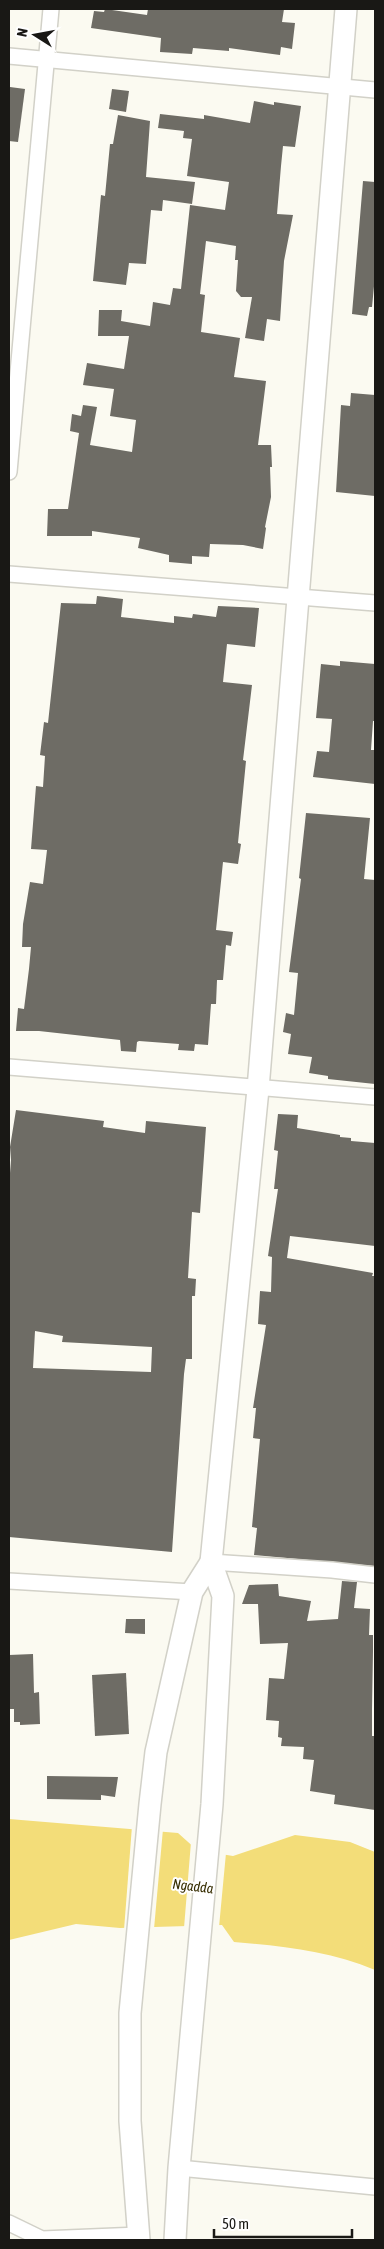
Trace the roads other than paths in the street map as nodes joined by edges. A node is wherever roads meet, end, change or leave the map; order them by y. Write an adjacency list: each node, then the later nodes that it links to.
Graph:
1 (52, 9): 4 (street)
2 (346, 9): 5 (main road)
3 (9, 56): 4 (street)
4 (46, 59): 5 (street); 7 (street)
5 (339, 86): 6 (street); 9 (main road)
6 (375, 90)
7 (9, 472)
8 (9, 574): 9 (street)
9 (298, 596): 10 (street); 12 (main road)
10 (375, 603)
11 (9, 1067): 12 (street)
12 (258, 1089): 13 (street); 14 (main road)
13 (375, 1097)
14 (211, 1562): 15 (street); 17 (main road); 18 (main road)
15 (375, 1575)
16 (9, 1581): 17 (street)
17 (192, 1592): 21 (main road)
18 (179, 2168): 19 (street); 22 (main road)
19 (375, 2187)
20 (9, 2223): 21 (street)
21 (139, 2238)
22 (175, 2240)

